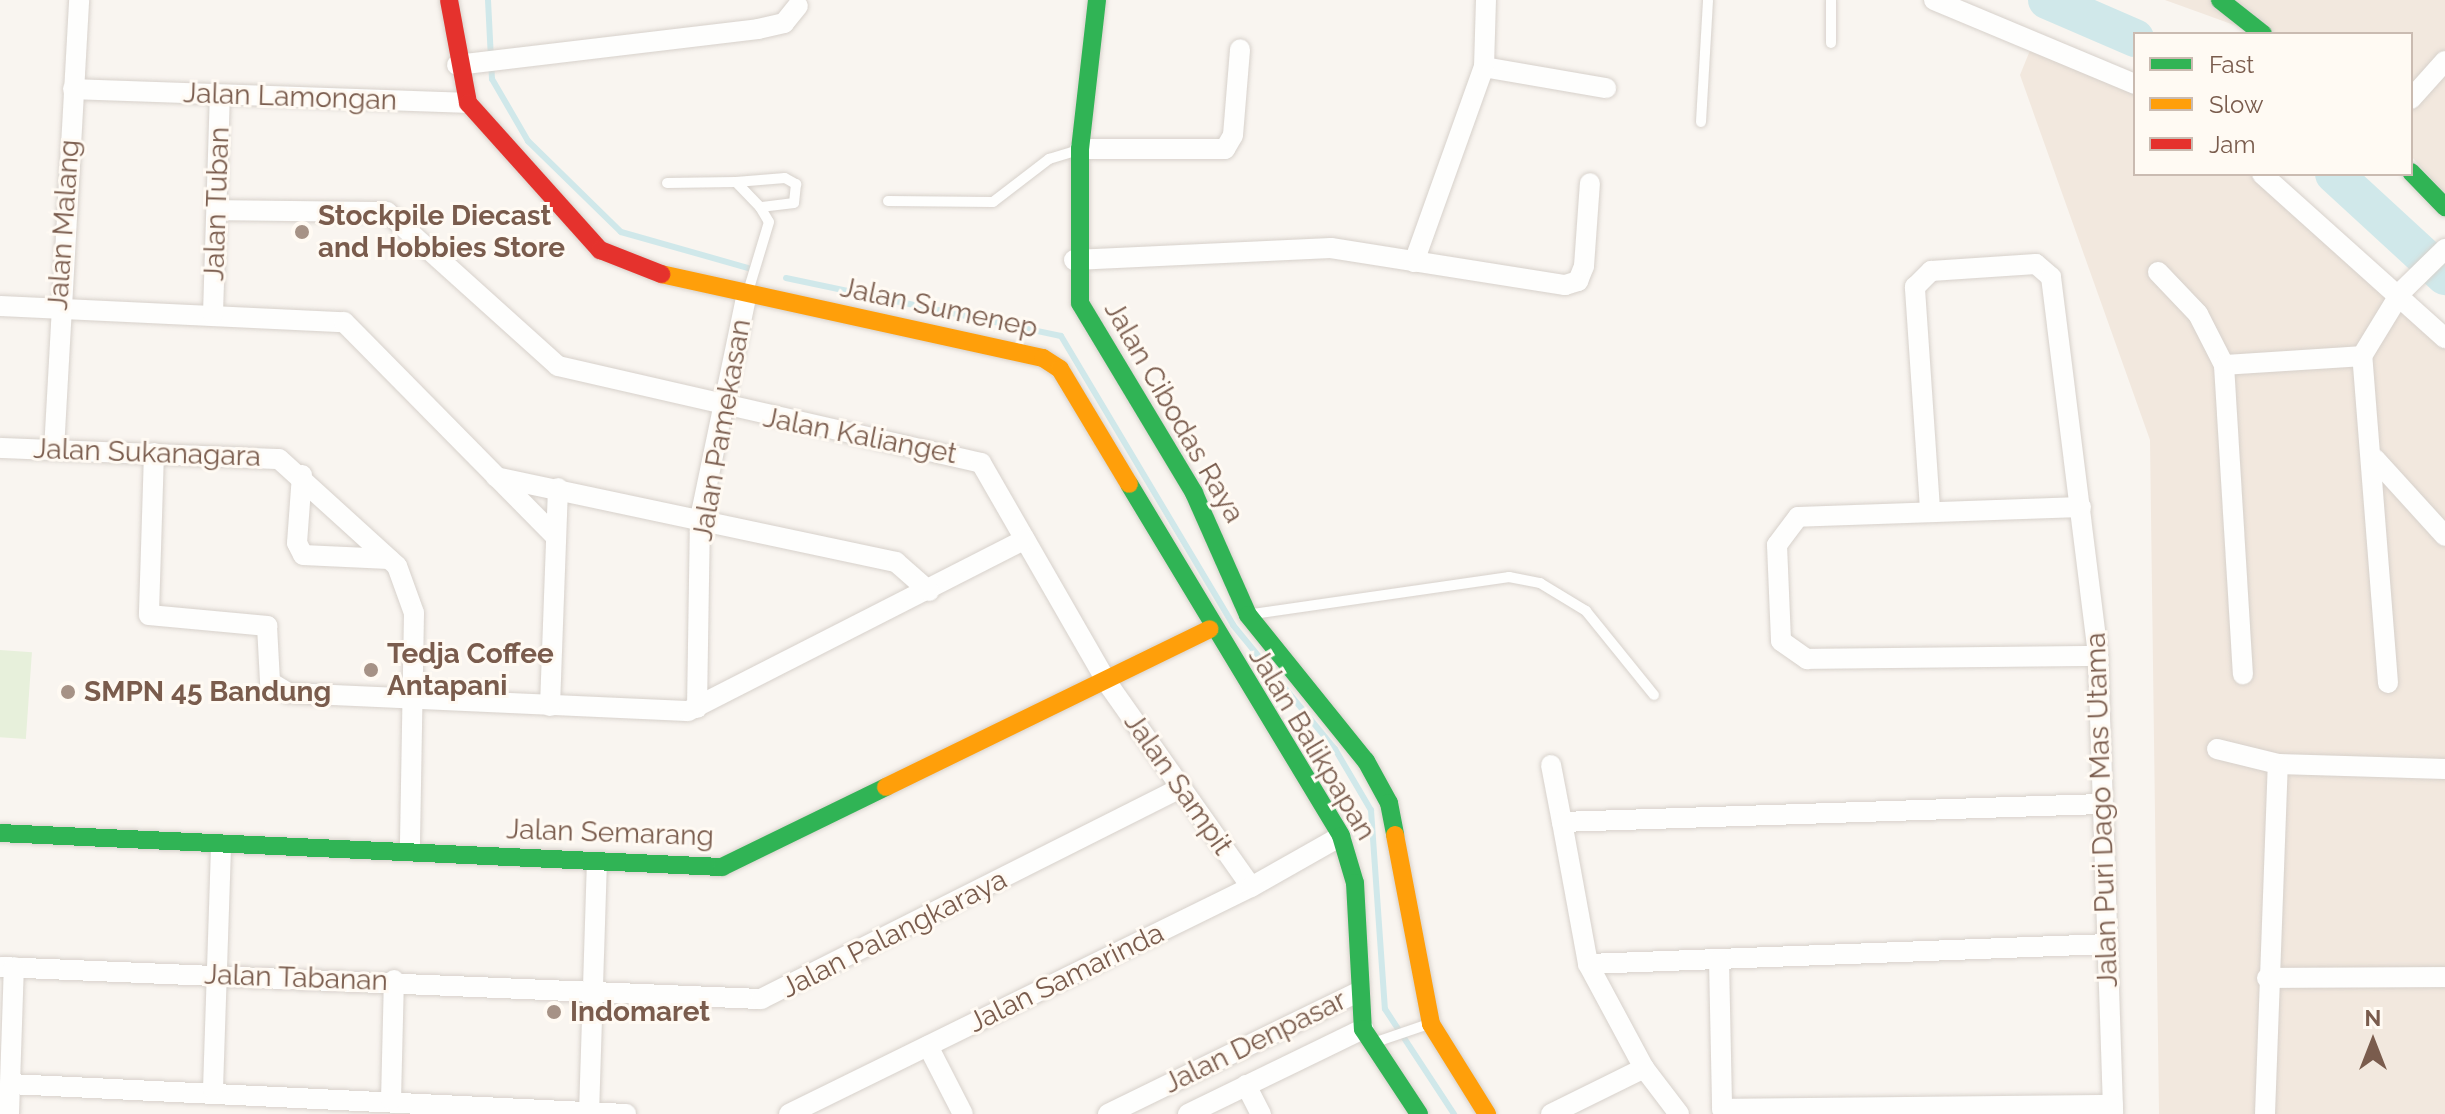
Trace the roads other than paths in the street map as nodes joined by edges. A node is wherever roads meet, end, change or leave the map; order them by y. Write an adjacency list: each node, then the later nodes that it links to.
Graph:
1 (79, 0): 18 (street, Jalan Malang)
2 (449, 0): 14 (street)
3 (1097, 0): 23 (street, Jalan Cibodas Raya)
4 (1486, 0): 15 (street)
5 (1708, 0): 22 (lane)
6 (1831, 0): 11 (lane)
7 (1934, 0): 16 (street)
8 (2220, 0): 10 (street)
9 (798, 6): 14 (street)
10 (2260, 32)
11 (1831, 43)
12 (1240, 49): 23 (street)
13 (2445, 61): 20 (street)
14 (457, 65): 21 (street)
15 (1484, 67): 17 (street); 35 (street)
16 (2133, 83)
17 (1606, 88)
18 (73, 89): 19 (street, Jalan Lamongan); 40 (street, Jalan Malang)
19 (220, 95): 21 (street, Jalan Lamongan); 32 (street, Jalan Tuban)
20 (2413, 97)
21 (468, 103): 38 (street, Jalan Sumenep)
22 (1701, 122)
23 (1080, 149): 29 (lane); 34 (street, Jalan Cibodas Raya)
24 (2413, 174): 31 (street)
25 (2265, 176): 37 (street)
26 (736, 182): 27 (lane); 30 (lane); 30 (lane)
27 (667, 183)
28 (1590, 183): 35 (street)
29 (888, 201)
30 (760, 207): 38 (lane)
31 (2445, 207)
32 (217, 210): 41 (street, Jalan Tuban); 45 (street, Jalan Kalianget)
33 (2445, 249): 37 (street)
34 (1074, 260): 35 (street); 61 (street, Jalan Cibodas Raya)
35 (1414, 262)
36 (2158, 272): 44 (street)
37 (2407, 285): 42 (street); 43 (street)
38 (746, 297): 45 (street, Jalan Pamekasan); 62 (street, Jalan Sumenep)
39 (0, 306): 40 (street)
40 (58, 309): 41 (street); 47 (street, Jalan Malang)
41 (213, 314): 51 (street)
42 (2445, 338)
43 (2362, 356): 44 (street); 49 (street)
44 (2224, 365): 64 (street)
45 (727, 410): 55 (street, Jalan Pamekasan); 58 (street, Jalan Kalianget)
46 (0, 448): 47 (street, Jalan Sukanagara)
47 (54, 450): 48 (street, Jalan Sukanagara)
48 (154, 453): 50 (street, Jalan Sukanagara); 68 (street)
49 (2375, 459): 57 (street); 66 (street)
50 (302, 475): 59 (street, Jalan Sukanagara); 59 (street)
51 (496, 477): 52 (street); 56 (street)
52 (558, 488): 55 (street); 56 (street)
53 (2081, 507): 54 (street); 54 (street, Jalan Puri Dago Mas Utama); 63 (street, Jalan Puri Dago Mas Utama)
54 (1930, 509): 63 (street)
55 (700, 518): 60 (street); 70 (street, Jalan Pamekasan)
56 (554, 535): 69 (street)
57 (2445, 536)
58 (1025, 539): 60 (street); 65 (street, Jalan Kalianget)
59 (389, 559): 68 (street, Jalan Sukanagara)
60 (929, 591): 70 (street)
61 (1248, 615): 67 (lane); 94 (street, Jalan Cibodas Raya)
62 (1210, 629): 65 (street, Jalan Semarang); 79 (street, Jalan Balikpapan)
63 (2098, 656): 76 (street, Jalan Puri Dago Mas Utama)
64 (2243, 674)
65 (1107, 682): 75 (street, Jalan Sampit); 82 (street, Jalan Semarang)
66 (2388, 683)
67 (1654, 695)
68 (414, 700): 69 (street); 81 (street, Jalan Sukanagara)
69 (550, 706): 70 (street)
70 (697, 708)
71 (2217, 749): 72 (street)
72 (2278, 764): 74 (street); 90 (street)
73 (1551, 765): 77 (street)
74 (2445, 769)
75 (1177, 790): 83 (street, Jalan Sampit); 93 (street, Jalan Palangkaraya)
76 (2101, 804): 77 (street); 84 (street, Jalan Puri Dago Mas Utama)
77 (1562, 822): 86 (street)
78 (0, 833): 80 (street, Jalan Semarang)
79 (1341, 836): 83 (street, Jalan Samarinda); 92 (street, Jalan Balikpapan)
80 (221, 846): 81 (street, Jalan Semarang); 88 (street)
81 (410, 851): 82 (street, Jalan Semarang)
82 (597, 864): 93 (street)
83 (1251, 887): 96 (street, Jalan Samarinda)
84 (2108, 944): 85 (street); 102 (street, Jalan Puri Dago Mas Utama)
85 (1719, 960): 86 (street); 103 (street)
86 (1588, 964): 97 (street)
87 (7, 967): 88 (street, Jalan Tabanan); 98 (street)
88 (216, 976): 91 (street, Jalan Tabanan); 100 (street)
89 (2445, 977): 90 (street)
90 (2267, 978): 116 (street)
91 (394, 980): 93 (street, Jalan Tabanan); 101 (street)
92 (1358, 992): 95 (street, Jalan Balikpapan); 109 (street, Jalan Denpasar)
93 (593, 995): 105 (street)
94 (1431, 1024): 95 (lane); 113 (street, Jalan Cibodas Raya)
95 (1375, 1036): 99 (street); 112 (street, Jalan Balikpapan)
96 (928, 1046): 107 (street, Jalan Samarinda); 108 (street)
97 (1644, 1068): 114 (street); 115 (street)
98 (10, 1084): 100 (street); 104 (street)
99 (1246, 1085): 110 (street); 111 (street)
100 (213, 1089): 101 (street)
101 (391, 1100): 105 (street)
102 (2113, 1109): 103 (street)
103 (1713, 1111)
104 (9, 1114)
105 (589, 1114): 106 (street)
106 (626, 1114)
107 (789, 1114)
108 (963, 1114)
109 (1108, 1114)
110 (1188, 1114)
111 (1261, 1114)
112 (1419, 1114)
113 (1487, 1114)
114 (1551, 1114)
115 (1679, 1114)
116 (2265, 1114)

